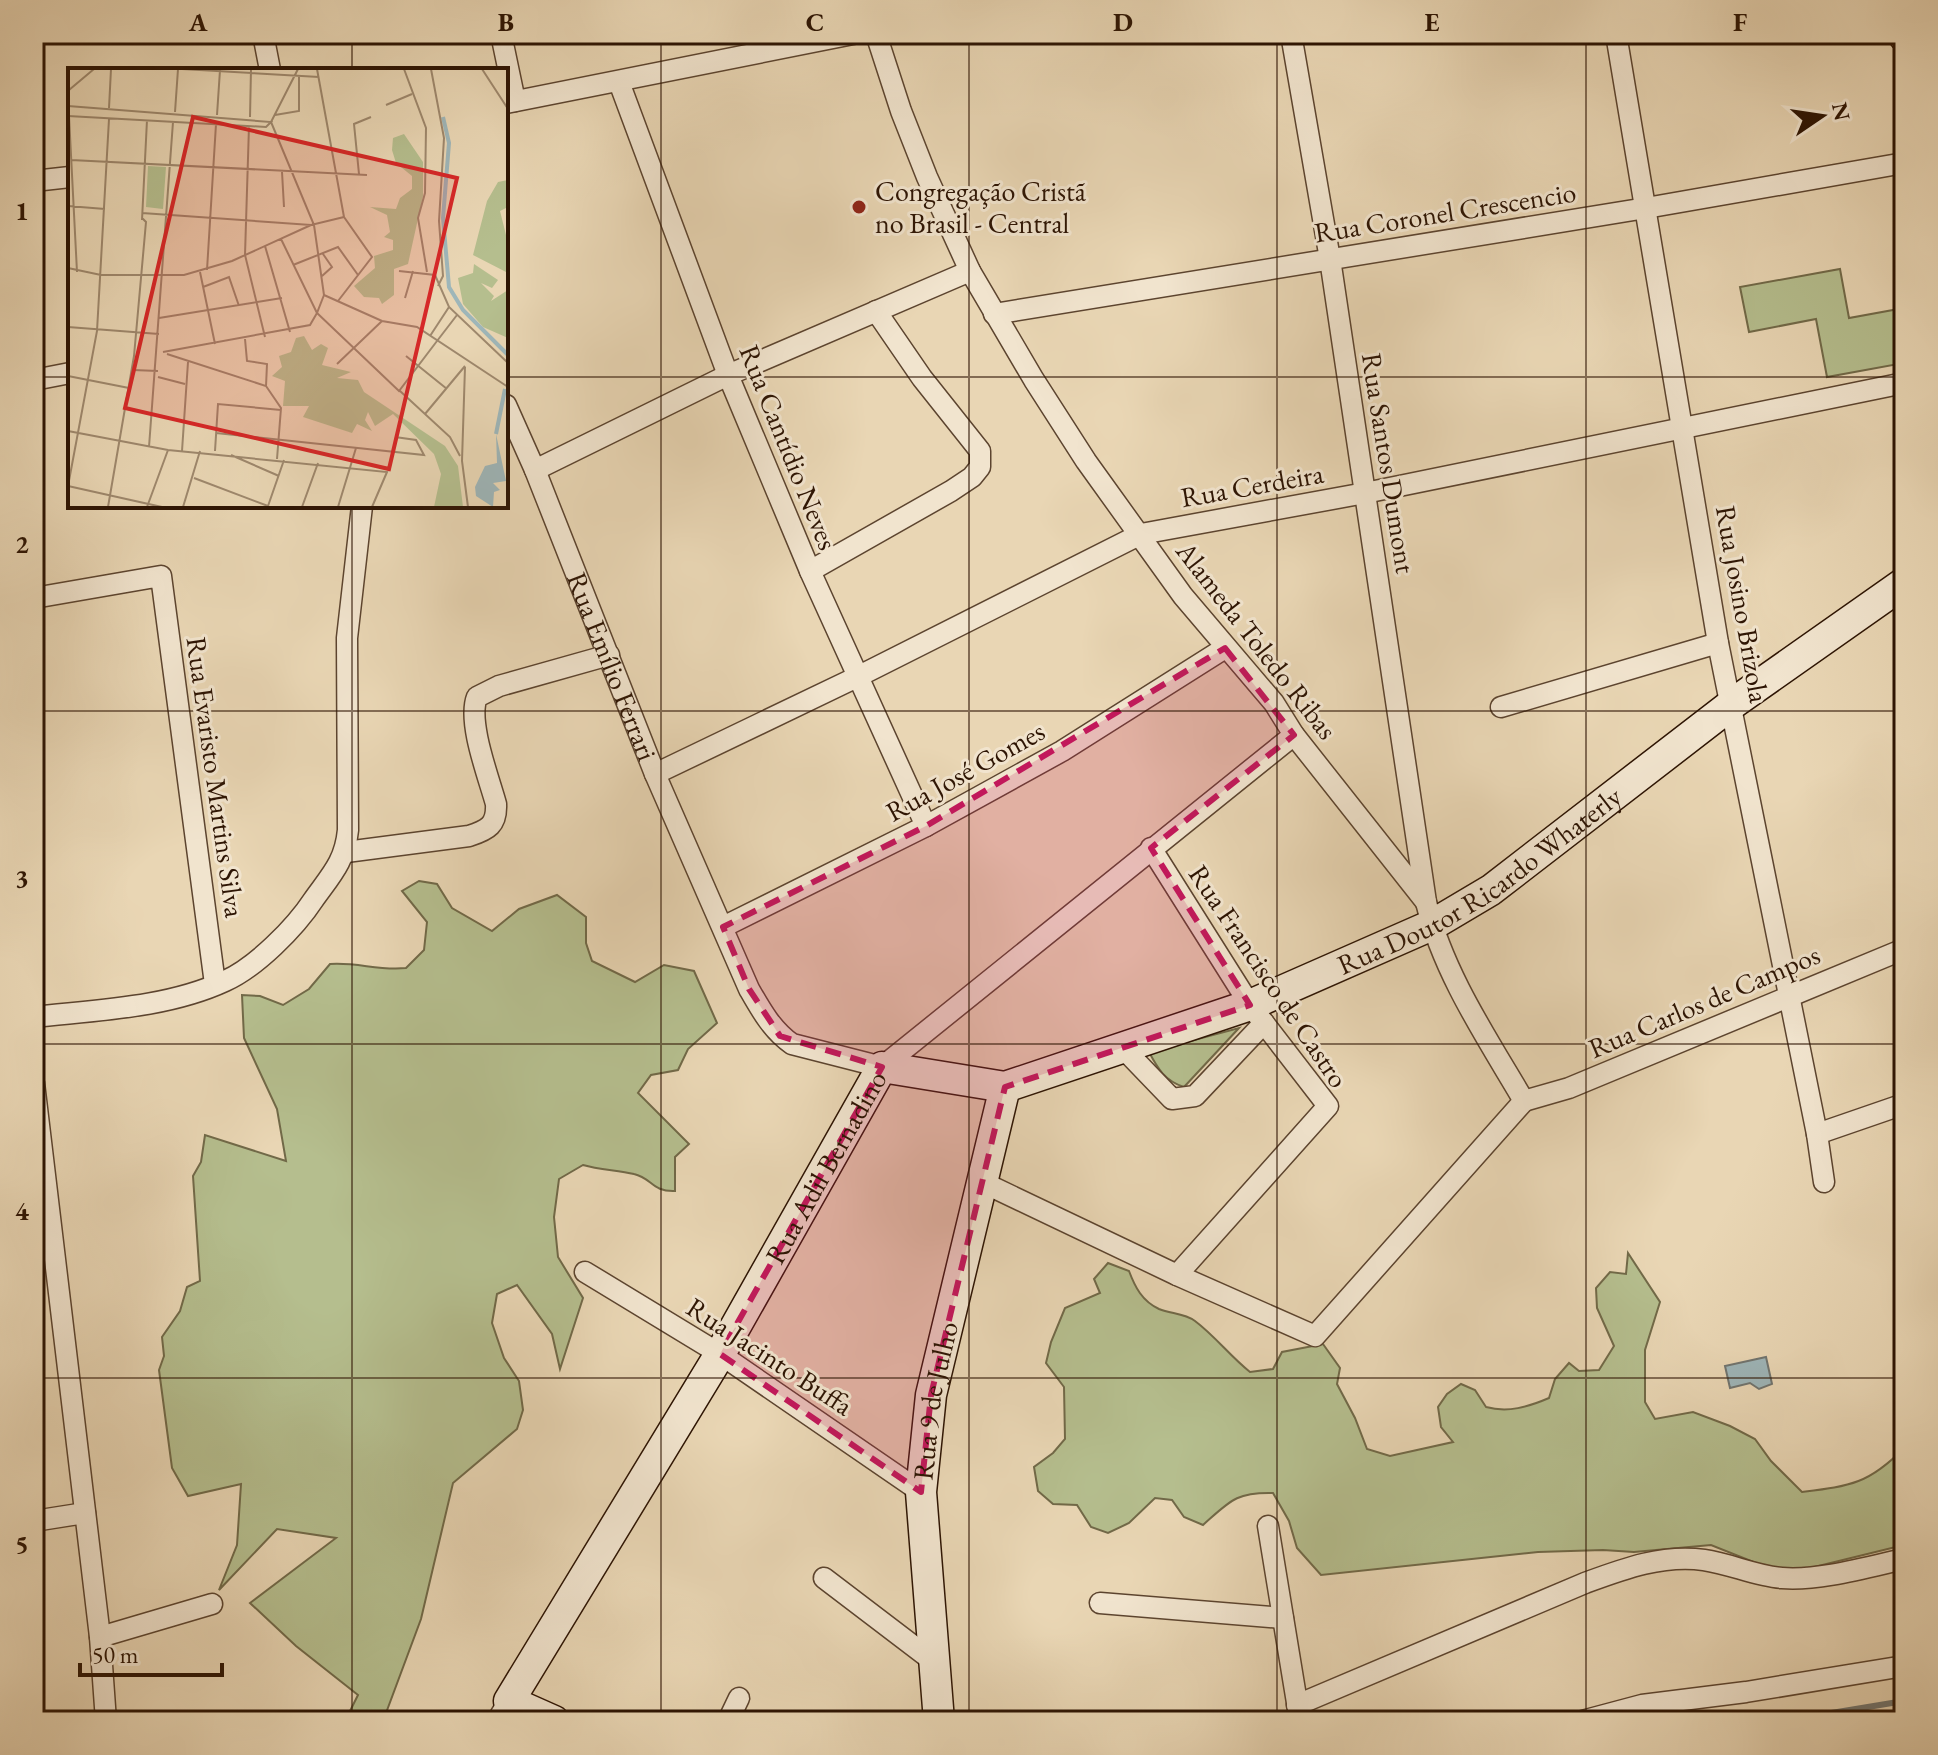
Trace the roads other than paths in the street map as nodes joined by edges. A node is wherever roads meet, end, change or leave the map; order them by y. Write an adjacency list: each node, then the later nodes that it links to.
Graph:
1 (263, 34): 7 (street)
2 (501, 34): 8 (street)
3 (853, 34): 9 (street)
4 (876, 34): 16 (street, Alameda Toledo Ribas)
5 (1291, 34): 15 (street, Rua Santos Dumont)
6 (1616, 34): 14 (street, Rua Josino Brizola)
7 (270, 68)
8 (506, 68)
9 (619, 82): 10 (street); 20 (street, Rua Cantídio Neves)
10 (510, 102)
11 (1904, 163): 14 (street, Rua Coronel Crescencio)
12 (68, 177): 13 (street)
13 (34, 181)
14 (1646, 208): 15 (street, Rua Coronel Crescencio); 24 (street, Rua Josino Brizola)
15 (1330, 259): 18 (street, Rua Coronel Crescencio); 26 (street, Rua Santos Dumont)
16 (970, 271): 17 (street); 18 (street, Alameda Toledo Ribas)
17 (876, 311): 20 (street); 29 (street)
18 (994, 314): 28 (street, Alameda Toledo Ribas)
19 (68, 373): 21 (street)
20 (728, 375): 25 (street); 29 (street, Rua Cantídio Neves)
21 (34, 380)
22 (1904, 383): 24 (street, Rua Cerdeira)
23 (508, 409): 25 (street, Rua Emílio Ferrari)
24 (1684, 428): 26 (street, Rua Cerdeira); 32 (street, Rua Josino Brizola)
25 (535, 470): 34 (street, Rua Emílio Ferrari)
26 (1365, 493): 28 (street, Rua Cerdeira); 43 (street, Rua Santos Dumont)
27 (362, 508): 42 (street)
28 (1141, 534): 33 (street, Alameda Toledo Ribas); 35 (street, Rua Cerdeira)
29 (810, 571): 35 (street, Rua Cantídio Neves)
30 (1904, 583): 36 (main road, Rua Doutor Ricardo Whaterly)
31 (34, 598): 46 (street, Rua Evaristo Martins Silva)
32 (1718, 643): 36 (street, Rua Josino Brizola); 37 (street)
33 (1225, 648): 38 (street, Alameda Toledo Ribas); 40 (street, Rua José Gomes)
34 (609, 655): 39 (street, Rua Emílio Ferrari); 42 (street)
35 (857, 677): 39 (street, Rua Cerdeira); 40 (street, Rua Cantídio Neves)
36 (1732, 704): 43 (main road, Rua Doutor Ricardo Whaterly); 47 (street, Rua Josino Brizola)
37 (1501, 707)
38 (1294, 735): 41 (street, Rua Adil Bernadino); 43 (street, Alameda Toledo Ribas)
39 (655, 774): 44 (street, Rua Emílio Ferrari)
40 (926, 826): 44 (street, Rua José Gomes)
41 (1151, 848): 48 (street, Rua Francisco de Castro); 51 (street, Rua Adil Bernadino)
42 (346, 852): 46 (street)
43 (1429, 914): 48 (main road, Rua Doutor Ricardo Whaterly); 54 (street, Alameda Toledo Ribas)
44 (723, 927): 51 (street, Rua Emílio Ferrari)
45 (1904, 949): 47 (street, Rua Carlos de Campos)
46 (215, 984): 49 (street)
47 (1789, 996): 54 (street, Rua Carlos de Campos); 56 (street, Rua Josino Brizola)
48 (1257, 1014): 50 (main road, Rua Doutor Ricardo Whaterly); 50 (street); 60 (street, Rua Francisco de Castro)
49 (34, 1017)
50 (1121, 1046): 53 (main road, Rua Doutor Ricardo Whaterly)
51 (882, 1067): 53 (main road); 61 (main road, Rua Adil Bernadino)
52 (34, 1083): 63 (street)
53 (1005, 1087): 57 (main road, Rua 9 de Julho)
54 (1524, 1101): 60 (street)
55 (1904, 1104): 56 (street)
56 (1817, 1134): 58 (street, Rua Josino Brizola)
57 (982, 1182): 60 (street); 62 (main road, Rua 9 de Julho)
58 (1824, 1182)
59 (585, 1272): 61 (street, Rua Jacinto Buffa)
60 (1177, 1275)
61 (720, 1354): 62 (street, Rua Jacinto Buffa); 75 (main road, Rua Adil Bernadino)
62 (921, 1492): 72 (main road, Rua 9 de Julho)
63 (85, 1513): 64 (street); 71 (street)
64 (34, 1521)
65 (1268, 1526): 70 (street)
66 (1904, 1559): 76 (street)
67 (824, 1578): 72 (street)
68 (1100, 1603): 70 (street)
69 (212, 1604): 71 (street)
70 (1283, 1618): 76 (street)
71 (100, 1637): 77 (street)
72 (933, 1661): 80 (main road, Rua 9 de Julho)
73 (1904, 1666): 81 (street)
74 (739, 1698): 79 (street)
75 (503, 1711): 78 (main road)
76 (1298, 1713)
77 (106, 1721)
78 (554, 1721)
79 (728, 1721)
80 (939, 1721)
81 (1582, 1721)

